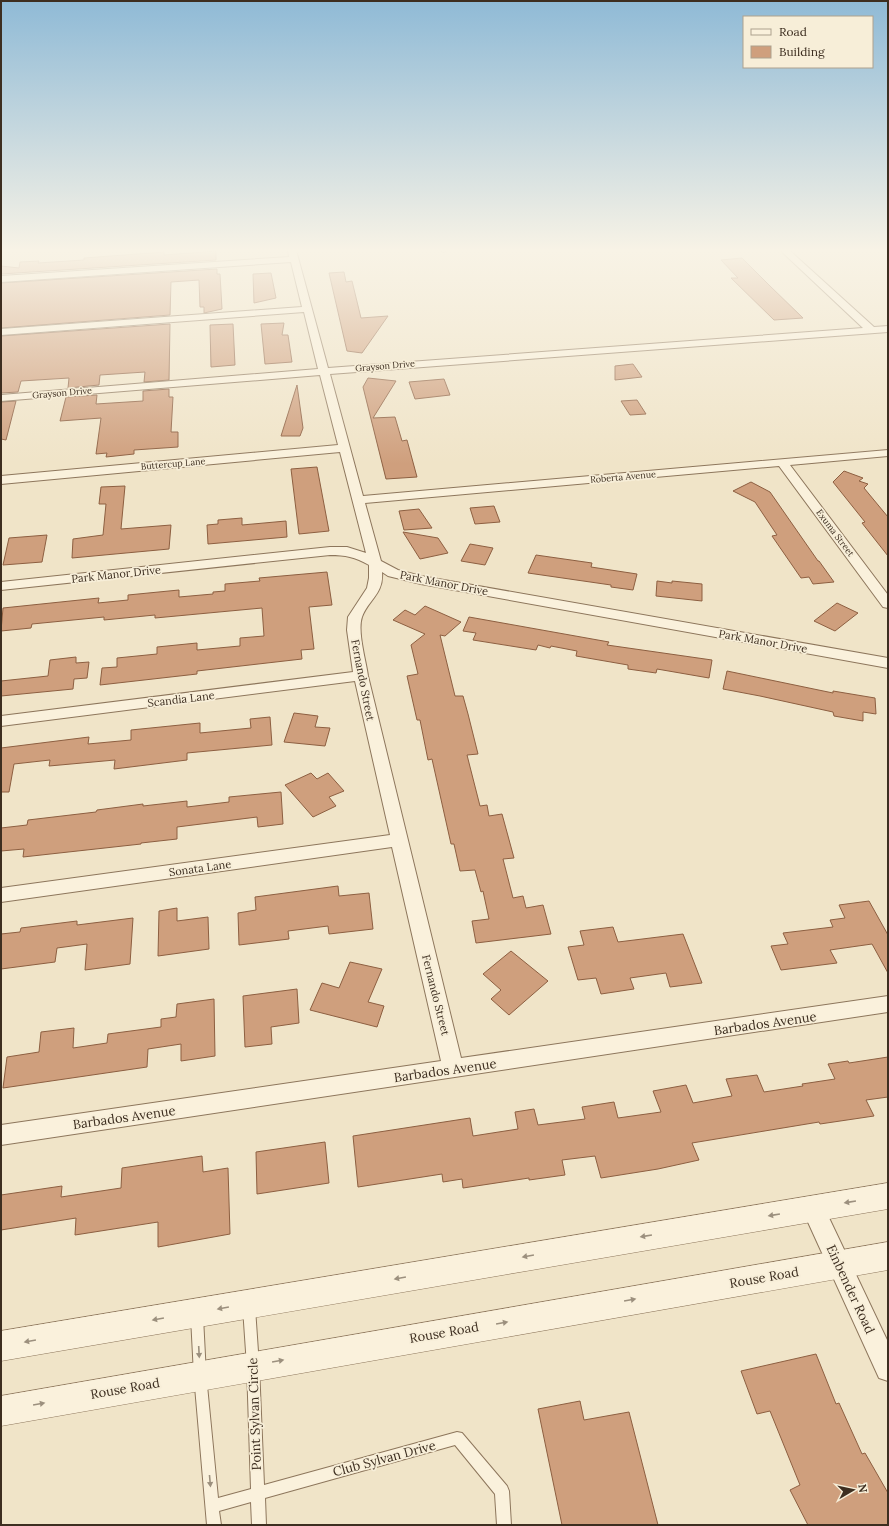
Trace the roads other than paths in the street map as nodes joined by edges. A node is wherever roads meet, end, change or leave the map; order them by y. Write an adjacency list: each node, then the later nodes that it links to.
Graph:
1 (145, 321): 6 (street)
2 (311, 321): 7 (street, Fernando Street)
3 (861, 321): 5 (street)
4 (888, 329): 5 (street, Grayson Drive)
5 (871, 330): 7 (street, Grayson Drive)
6 (1, 332)
7 (324, 371): 8 (street, Grayson Drive); 9 (street, Fernando Street)
8 (1, 398)
9 (345, 448): 12 (street, Buttercup Lane); 13 (street, Fernando Street)
10 (888, 453): 11 (street, Roberta Avenue)
11 (782, 462): 13 (street, Roberta Avenue); 16 (street, Exuma Street)
12 (1, 480)
13 (358, 500): 14 (street, Fernando Street)
14 (375, 563): 15 (street, Park Manor Drive); 17 (street, Park Manor Drive); 18 (street, Fernando Street)
15 (1, 586)
16 (888, 604)
17 (888, 663)
18 (361, 676): 19 (street, Scandia Lane); 20 (street, Fernando Street)
19 (1, 721)
20 (399, 840): 21 (street, Sonata Lane); 23 (street, Fernando Street)
21 (1, 895)
22 (888, 1004): 23 (street, Barbados Avenue)
23 (454, 1069): 24 (street, Barbados Avenue)
24 (1, 1135)
25 (888, 1196): 26 (street, one-way to 26)
26 (813, 1209): 28 (street, Einbender Road); 29 (street, one-way to 29)
27 (888, 1256): 28 (street, Rouse Road)
28 (840, 1264): 32 (street, Rouse Road, one-way to 28); 33 (street, Einbender Road)
29 (248, 1304): 30 (street, one-way to 30); 32 (lane, Point Sylvan Circle)
30 (197, 1313): 31 (street, one-way to 31); 34 (lane, one-way to 34)
31 (1, 1346)
32 (253, 1366): 34 (street, Rouse Road); 36 (lane, Point Sylvan Circle)
33 (888, 1369)
34 (200, 1375): 35 (street, Rouse Road, one-way to 34); 37 (lane, one-way to 37)
35 (1, 1411)
36 (257, 1492): 37 (lane, Club Sylvan Drive); 39 (lane, Point Sylvan Circle); 40 (lane, Club Sylvan Drive)
37 (212, 1506): 38 (lane)
38 (214, 1525)
39 (259, 1525)
40 (504, 1525)

